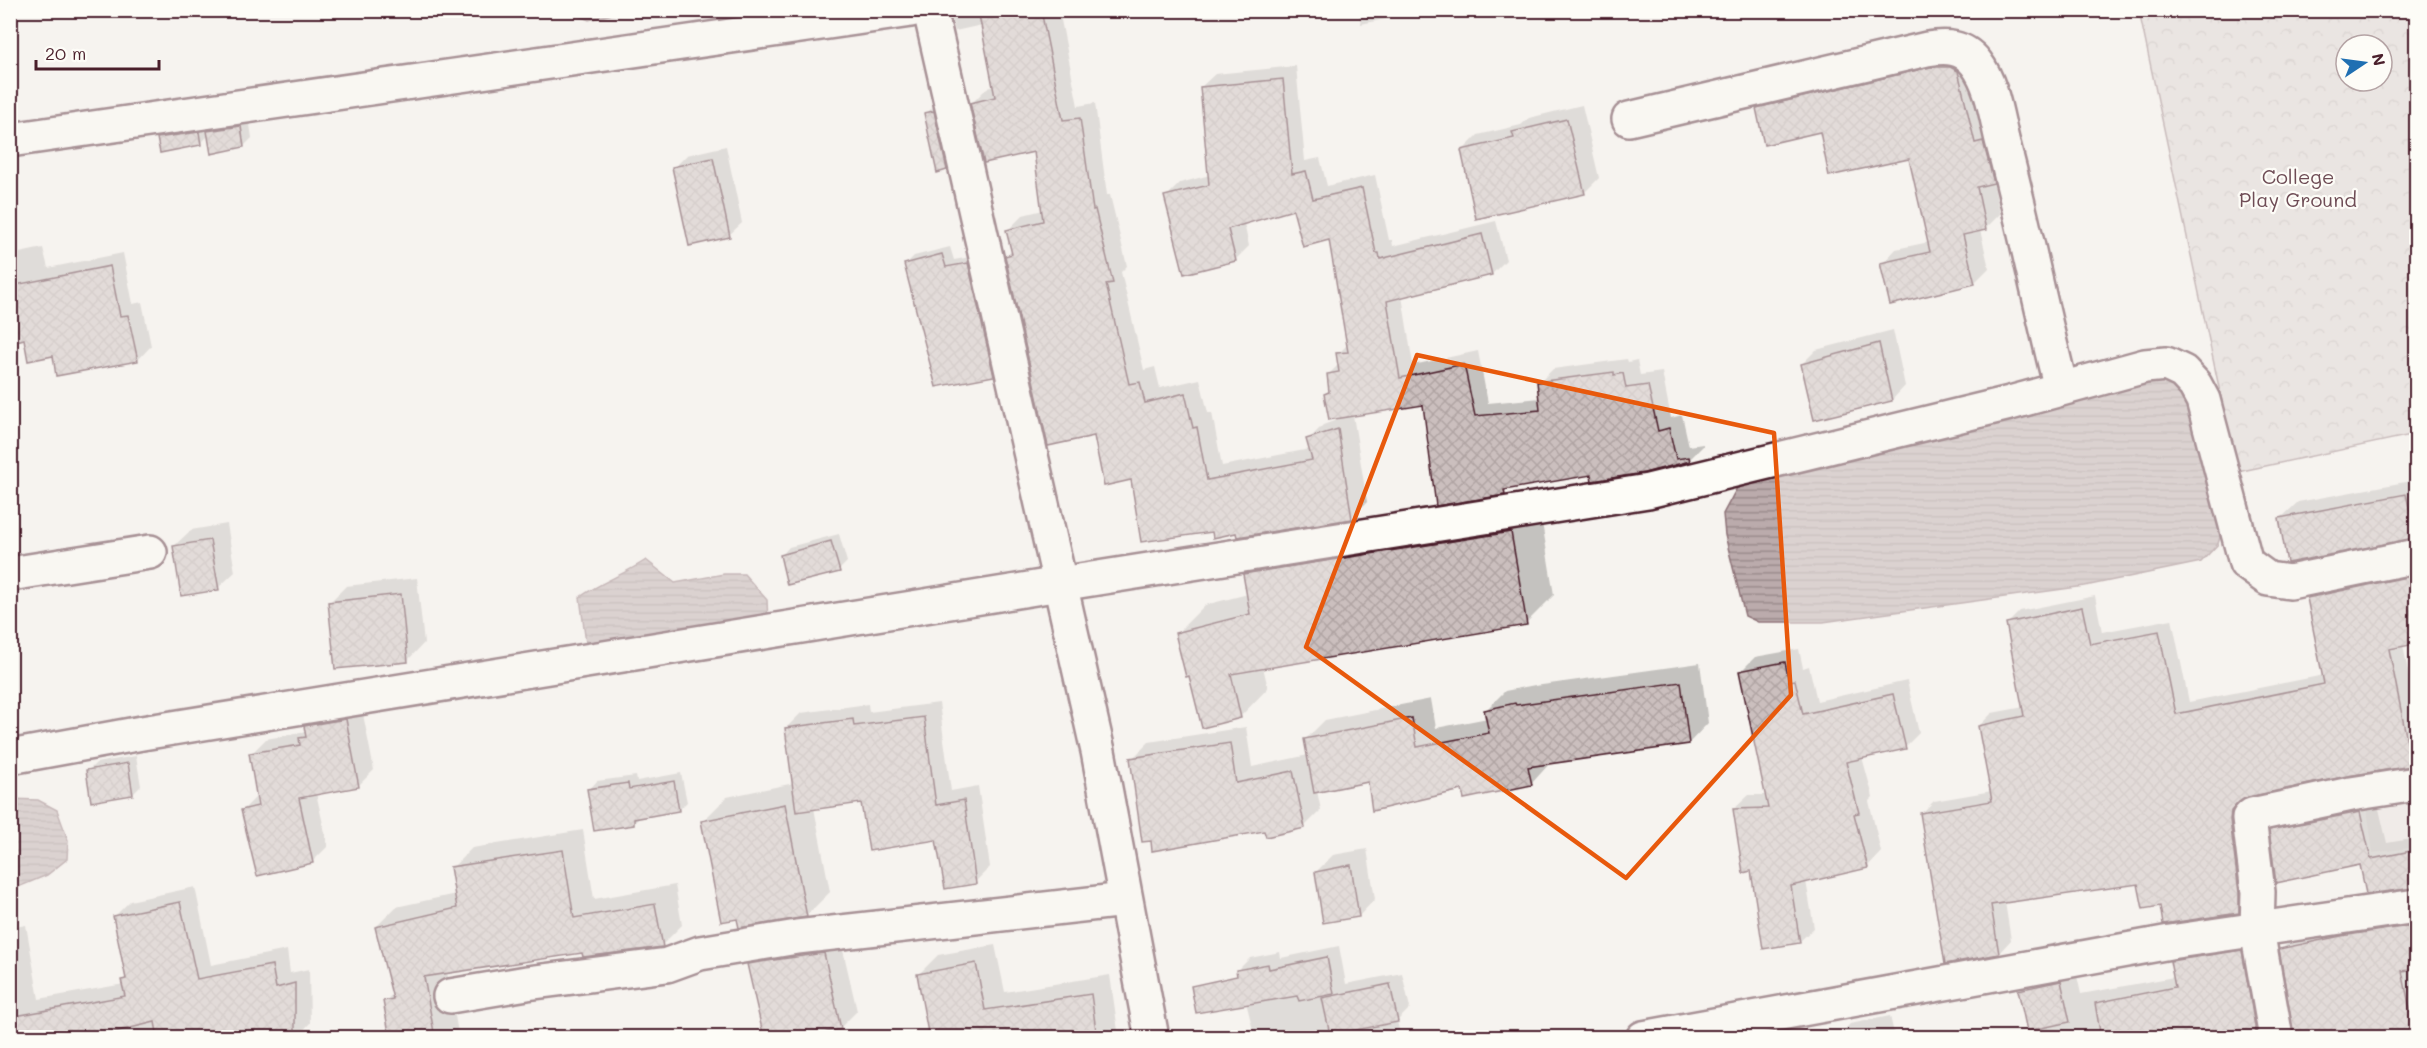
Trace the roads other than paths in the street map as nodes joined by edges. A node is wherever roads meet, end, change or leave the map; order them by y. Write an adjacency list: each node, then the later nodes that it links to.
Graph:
1 (911, 10): 4 (street)
2 (930, 10): 9 (street)
3 (1629, 119): 5 (street)
4 (10, 140)
5 (2061, 388): 7 (street); 9 (street)
6 (150, 552): 8 (street)
7 (2416, 556)
8 (10, 574)
9 (1060, 584): 10 (street); 12 (street)
10 (10, 757)
11 (2416, 784): 14 (street)
12 (1125, 900): 15 (street); 16 (street)
13 (2416, 906): 14 (street)
14 (2258, 930): 17 (street); 18 (street)
15 (450, 996)
16 (1152, 1038)
17 (1643, 1038)
18 (2276, 1038)

